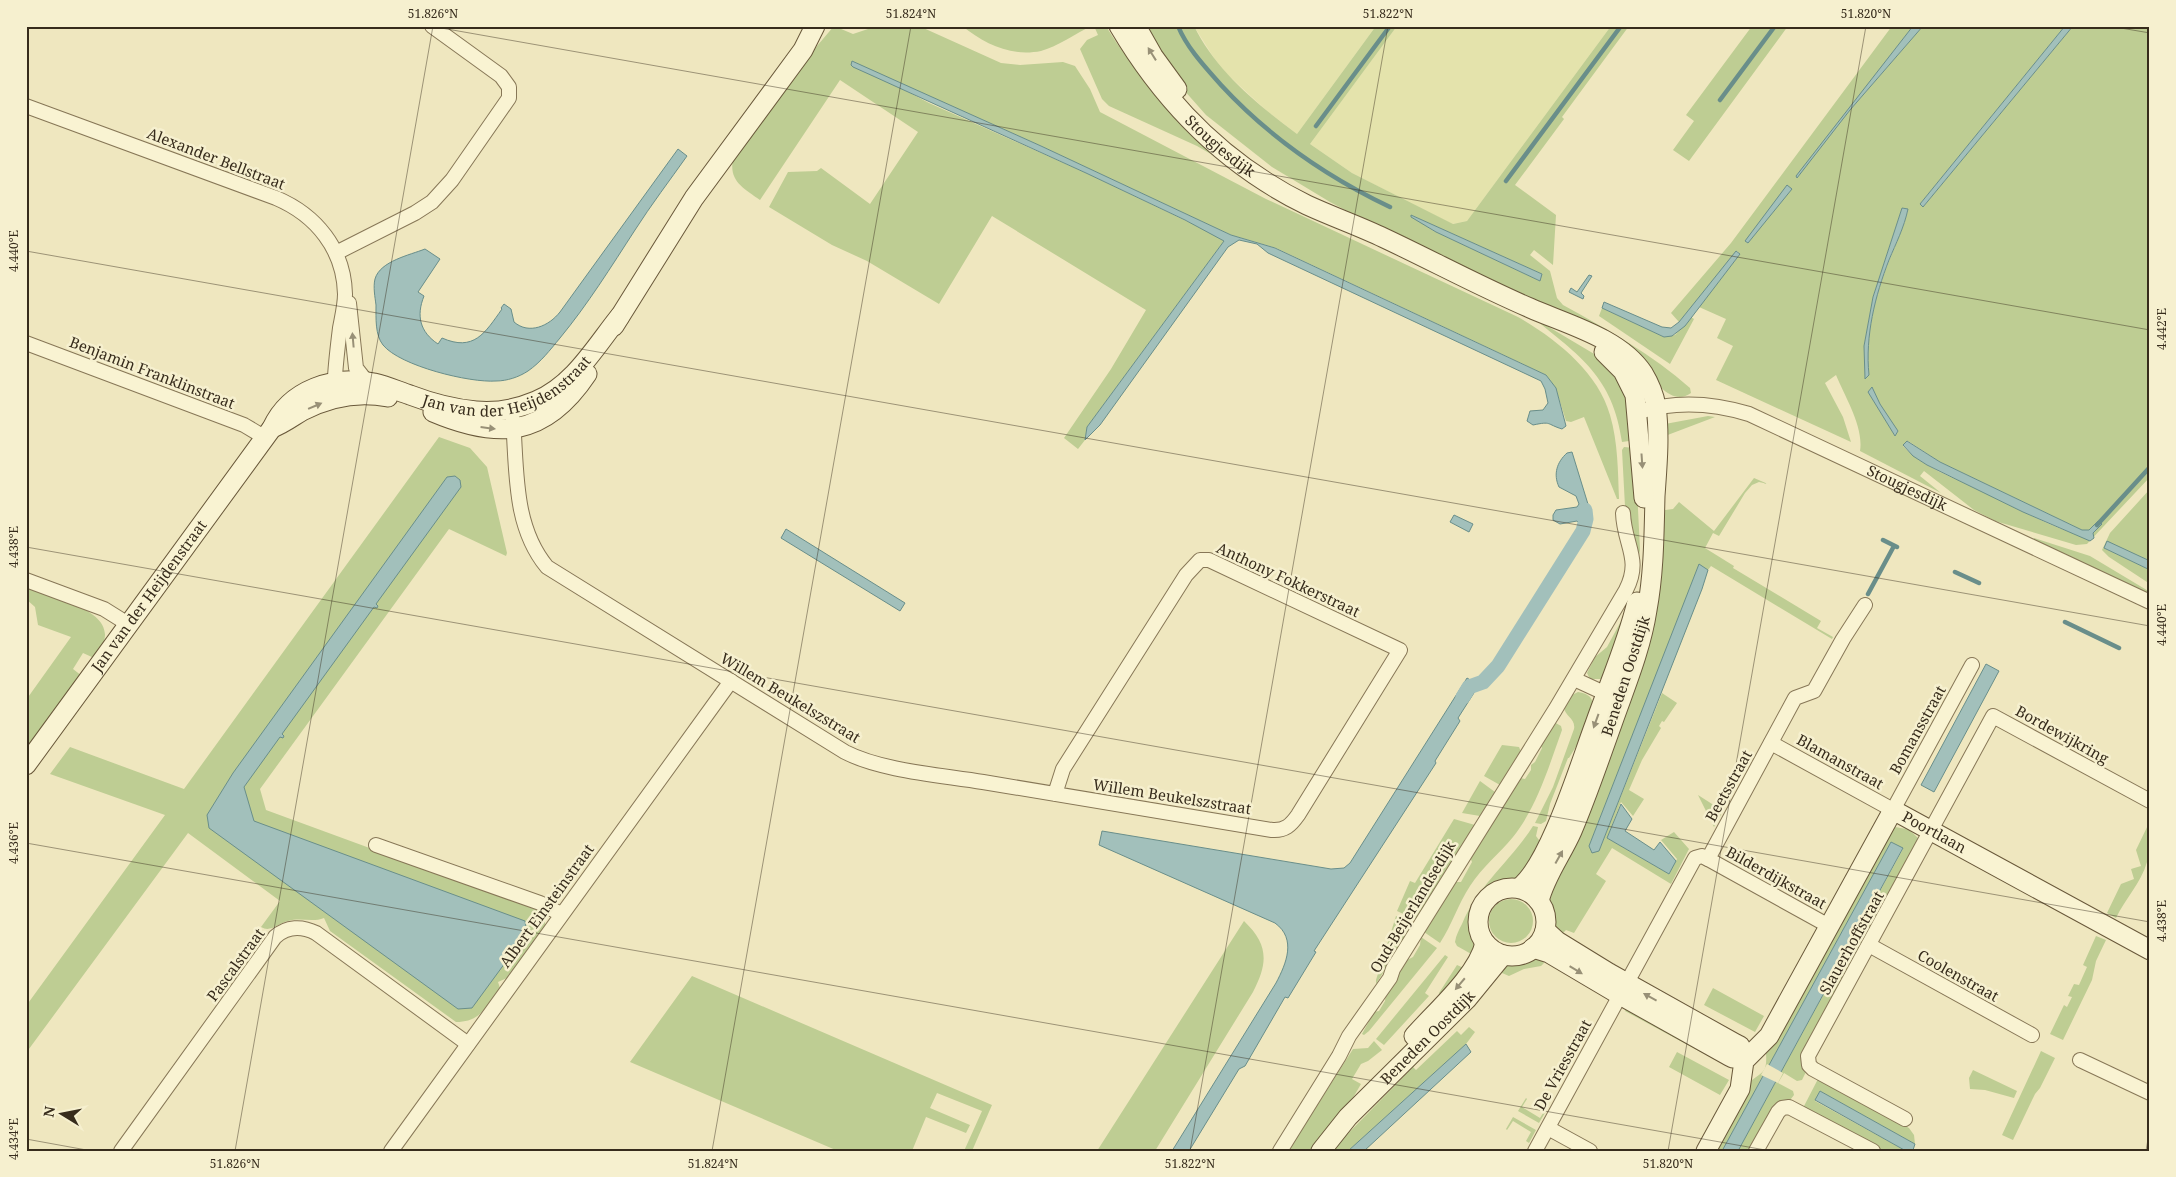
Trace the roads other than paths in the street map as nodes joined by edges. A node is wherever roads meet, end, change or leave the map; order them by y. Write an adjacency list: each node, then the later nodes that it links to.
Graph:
1 (432, 26): 9 (street)
2 (815, 26): 6 (street, Jan van der Heijdenstraat)
3 (829, 26): 6 (street, Jan van der Heijdenstraat)
4 (1119, 26): 8 (street, Stougjesdijk)
5 (1136, 26): 8 (street, Stougjesdijk, one-way to 5)
6 (803, 50): 11 (street, Jan van der Heijdenstraat)
7 (26, 106): 9 (street, Alexander Bellstraat)
8 (1354, 223): 16 (street, Stougjesdijk)
9 (336, 253): 10 (street, Alexander Bellstraat)
10 (345, 295): 13 (street, Alexander Bellstraat); 14 (street, Alexander Bellstraat, one-way to 10)
11 (620, 316): 15 (street, Jan van der Heijdenstraat); 17 (street, Jan van der Heijdenstraat)
12 (26, 343): 18 (street, Benjamin Franklinstraat)
13 (336, 382): 14 (street, Jan van der Heijdenstraat); 18 (street, Jan van der Heijdenstraat)
14 (360, 389): 15 (street, Jan van der Heijdenstraat); 17 (street, Jan van der Heijdenstraat, one-way to 17); 18 (street, Jan van der Heijdenstraat, one-way to 14)
15 (512, 409): 17 (street, Willem Beukelszstraat)
16 (1647, 410): 21 (street, Stougjesdijk); 27 (street, Beneden Oostdijk)
17 (514, 428): 26 (street, Willem Beukelszstraat)
18 (268, 432): 23 (street, Jan van der Heijdenstraat)
19 (1623, 513): 25 (street, Oud-Beijerlandsedijk)
20 (26, 580): 23 (street)
21 (2150, 602)
22 (1865, 605): 28 (street, Beetsstraat)
23 (128, 624): 29 (street, Jan van der Heijdenstraat)
24 (1972, 665): 32 (street, Bomansstraat)
25 (1574, 679): 27 (street); 58 (street, Oud-Beijerlandsedijk)
26 (731, 681): 30 (street, Willem Beukelszstraat); 39 (street, Albert Einsteinstraat)
27 (1613, 698): 37 (street, Beneden Oostdijk, one-way to 37); 38 (street, Beneden Oostdijk, one-way to 27)
28 (1771, 743): 32 (street, Blamanstraat); 36 (street, Beetsstraat)
29 (26, 764)
30 (1055, 794): 33 (street, Willem Beukelszstraat); 33 (street, Anthony Fokkerstraat)
31 (2150, 801): 34 (street, Bordewijkring)
32 (1893, 810): 34 (street, Poortlaan); 40 (street, Poortlaan)
33 (1292, 824)
34 (1932, 831): 43 (street, Slauerhoffstraat); 45 (street, Poortlaan)
35 (376, 845): 39 (street)
36 (1708, 859): 40 (street, Bilderdijkstraat); 47 (street)
37 (1519, 888): 38 (street); 42 (street)
38 (1539, 901): 41 (street)
39 (561, 914): 49 (street, Albert Einsteinstraat)
40 (1829, 926): 50 (street, Poortlaan)
41 (1545, 930): 44 (street); 47 (street)
42 (1485, 943): 46 (street); 53 (street, Beneden Oostdijk, one-way to 53)
43 (1869, 945): 48 (street, Coolenstraat); 54 (street, Slauerhoffstraat)
44 (1533, 948): 46 (street); 47 (street, one-way to 47)
45 (2150, 950)
46 (1504, 955): 53 (street, Beneden Oostdijk)
47 (1623, 989): 50 (street); 55 (street, De Vriesstraat)
48 (2032, 1036)
49 (468, 1044): 56 (street, Pascalstraat); 57 (street, Albert Einsteinstraat)
50 (1746, 1058): 62 (street)
51 (2080, 1060): 52 (street)
52 (2150, 1093)
53 (1348, 1117): 59 (street, Beneden Oostdijk)
54 (1905, 1120)
55 (1548, 1128): 60 (street, De Vriesstraat); 61 (street)
56 (121, 1151)
57 (391, 1151)
58 (1280, 1151)
59 (1321, 1151)
60 (1535, 1151)
61 (1590, 1151)
62 (1706, 1151)
63 (1756, 1151): 64 (street)
64 (1873, 1151)

